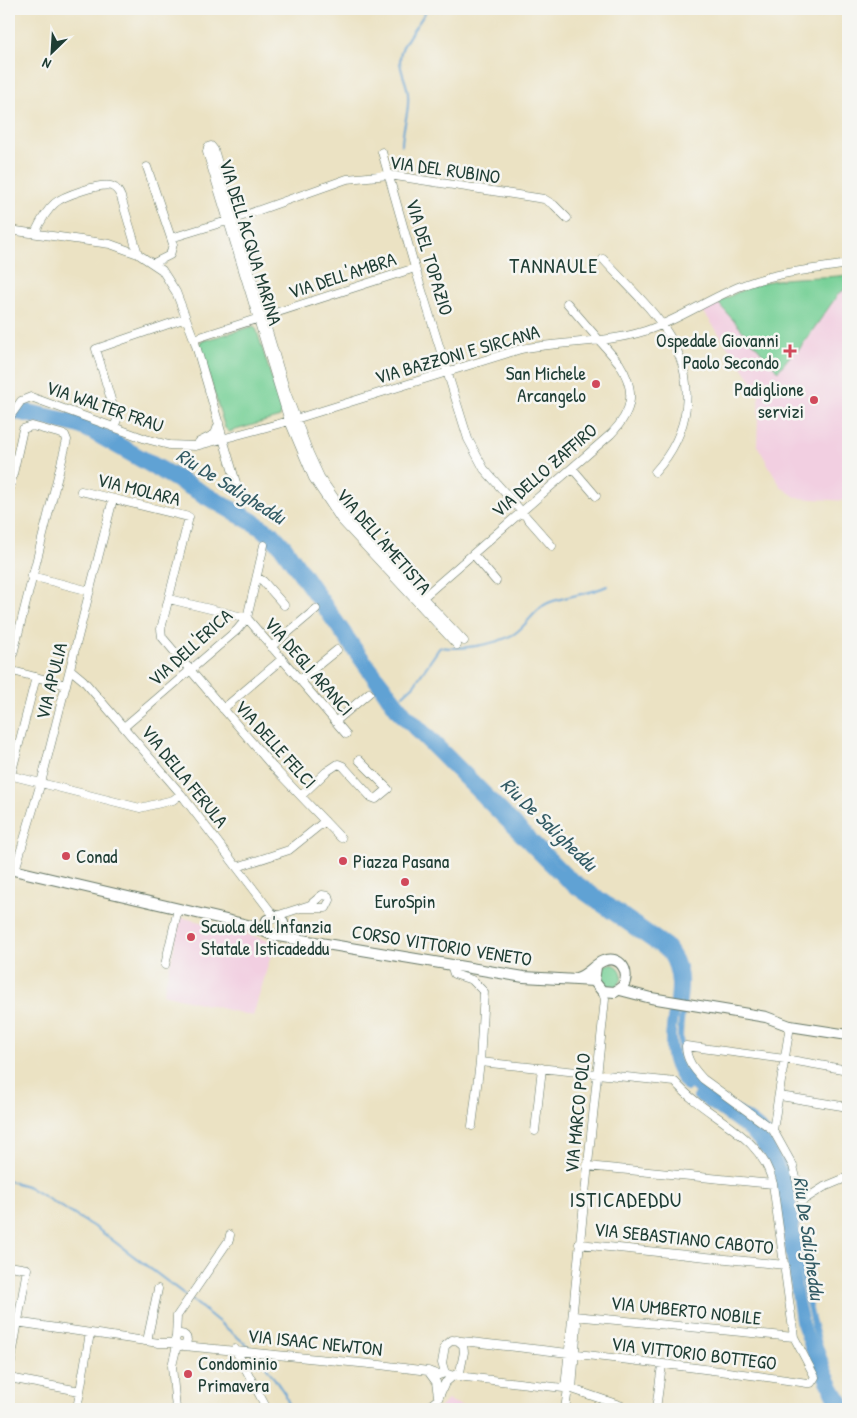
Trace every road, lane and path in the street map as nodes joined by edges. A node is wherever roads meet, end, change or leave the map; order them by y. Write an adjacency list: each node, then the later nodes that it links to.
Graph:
1 (382, 152): 3 (street, VIA DEL TOPAZIO)
2 (148, 167): 8 (street)
3 (389, 175): 4 (street, VIA DEL RUBINO); 5 (street, VIA DEL RUBINO); 13 (street, VIA DEL TOPAZIO)
4 (567, 218)
5 (231, 220): 5 (street, VIA DELL'ACQUA MARINA); 8 (street, VIA DEL RUBINO); 16 (street, VIA DELL'ACQUA MARINA)
6 (9, 230): 7 (street)
7 (35, 233): 9 (street); 9 (street)
8 (171, 238): 11 (street)
9 (138, 254): 11 (street)
10 (603, 259): 17 (street)
11 (154, 263): 15 (street)
12 (848, 264): 17 (street, VIA BAZZONI E SIRCANA)
13 (415, 268): 16 (street, VIA DELL'AMBRA); 20 (street, VIA DEL TOPAZIO)
14 (567, 303): 19 (street, VIA DELLO ZAFFIRO)
15 (186, 318): 18 (street); 24 (street)
16 (261, 318): 18 (street, VIA DELL'AMBRA); 22 (street, VIA DELL'ACQUA MARINA)
17 (663, 324): 19 (street, VIA BAZZONI E SIRCANA); 28 (street)
18 (194, 339): 23 (street)
19 (600, 341): 20 (street, VIA BAZZONI E SIRCANA); 27 (street, VIA DELLO ZAFFIRO)
20 (447, 371): 22 (street, VIA BAZZONI E SIRCANA); 34 (street, VIA DEL TOPAZIO)
21 (9, 418): 24 (street, VIA WALTER FRAU)
22 (292, 419): 25 (street, VIA BAZZONI E SIRCANA); 44 (street, VIA DELL'AMETISTA)
23 (219, 423): 25 (street); 26 (street, VIA WALTER FRAU)
24 (114, 427): 26 (street, VIA WALTER FRAU)
25 (224, 440): 26 (street, VIA WALTER FRAU); 31 (street)
26 (184, 447)
27 (572, 468): 32 (street); 34 (street, VIA DELLO ZAFFIRO)
28 (655, 472)
29 (82, 491): 33 (street, VIA MOLARA)
30 (9, 492): 39 (street)
31 (239, 492)
32 (596, 496)
33 (113, 499): 35 (street, VIA MOLARA); 42 (street, VIA APULIA)
34 (522, 512): 37 (street, VIA DEL TOPAZIO); 38 (street, VIA DELLO ZAFFIRO)
35 (189, 518): 43 (street, VIA DELLE FELCI)
36 (264, 545): 40 (street, VIA DELL'ERICA)
37 (552, 546)
38 (473, 554): 41 (street); 44 (street, VIA DELLO ZAFFIRO)
39 (31, 576): 42 (street); 52 (street)
40 (257, 577): 45 (street); 47 (street, VIA DELL'ERICA)
41 (496, 581)
42 (90, 591): 53 (street, VIA APULIA)
43 (169, 599): 47 (street); 54 (street, VIA DELLE FELCI)
44 (420, 601): 48 (street, VIA DELL'AMETISTA)
45 (284, 606)
46 (316, 609): 49 (street)
47 (247, 618): 49 (street, VIA DEGLI ARANCI); 54 (street, VIA DELL'ERICA)
48 (460, 643)
49 (271, 646): 51 (street, VIA DEGLI ARANCI)
50 (337, 650): 56 (street)
51 (282, 659): 56 (street, VIA DEGLI ARANCI); 59 (street)
52 (9, 670): 55 (street)
53 (71, 670): 57 (street, VIA APULIA); 61 (street, VIA DELLA FERULA)
54 (189, 671): 59 (street, VIA DELLE FELCI); 61 (street, VIA DELL'ERICA)
55 (36, 677): 57 (street); 64 (street)
56 (300, 680): 60 (street, VIA DEGLI ARANCI)
57 (66, 685): 65 (street, VIA APULIA)
58 (369, 693): 60 (street)
59 (223, 709): 67 (street, VIA DELLE FELCI)
60 (336, 721): 62 (street, VIA DEGLI ARANCI)
61 (124, 727): 66 (street, VIA DELLA FERULA)
62 (346, 734)
63 (359, 760): 67 (street)
64 (10, 775): 65 (street)
65 (41, 783): 66 (street); 71 (street, VIA APULIA)
66 (181, 794): 70 (street, VIA DELLA FERULA)
67 (301, 796): 68 (street, VIA DELLE FELCI)
68 (325, 821): 69 (street, VIA DELLE FELCI); 70 (street)
69 (341, 838)
70 (237, 867): 74 (street, VIA DELLA FERULA)
71 (12, 869): 73 (main road, CORSO VITTORIO VENETO)
72 (318, 903): 74 (street)
73 (178, 909): 74 (main road, CORSO VITTORIO VENETO); 75 (street)
74 (274, 923): 76 (main road, CORSO VITTORIO VENETO)
75 (165, 965)
76 (451, 965): 79 (main road, CORSO VITTORIO VENETO); 87 (street)
77 (596, 967): 78 (main road); 79 (main road, CORSO VITTORIO VENETO); 80 (main road)
78 (627, 978): 82 (main road); 83 (main road)
79 (570, 979): 80 (main road, CORSO VITTORIO VENETO)
80 (594, 981): 81 (main road)
81 (602, 991): 82 (main road); 90 (street, VIA MARCO POLO)
82 (617, 991): 83 (main road); 90 (street, VIA MARCO POLO)
83 (642, 994): 84 (main road)
84 (790, 1026): 85 (main road); 86 (street)
85 (848, 1035)
86 (785, 1059): 89 (street); 91 (street); 94 (street)
87 (480, 1062): 88 (street); 93 (street)
88 (542, 1068): 90 (street); 95 (street)
89 (848, 1070)
90 (600, 1075): 96 (street, VIA MARCO POLO); 98 (street)
91 (780, 1096): 92 (street); 94 (street)
92 (848, 1107)
93 (472, 1126)
94 (773, 1130): 97 (street)
95 (535, 1131)
96 (590, 1166): 98 (street); 100 (street, VIA MARCO POLO)
97 (848, 1177)
98 (773, 1184): 101 (street)
99 (230, 1235): 109 (street)
100 (581, 1244): 101 (street, VIA SEBASTIANO CABOTO); 104 (street, VIA MARCO POLO)
101 (785, 1265): 108 (street)
102 (9, 1266): 106 (street)
103 (158, 1289): 110 (street)
104 (576, 1316): 108 (street, VIA UMBERTO NOBILE); 113 (street, VIA MARCO POLO)
105 (9, 1321): 106 (street)
106 (17, 1322): 107 (street); 117 (street)
107 (90, 1334): 110 (street); 123 (street)
108 (794, 1337): 115 (street, VIA VITTORIO BOTTEGO)
109 (179, 1339): 110 (street); 112 (street, VIA ISAAC NEWTON); 126 (street)
110 (146, 1341)
111 (468, 1345): 113 (street, VIA VITTORIO BOTTEGO); 114 (street, VIA VITTORIO BOTTEGO); 119 (street)
112 (235, 1349): 116 (street, VIA ISAAC NEWTON); 127 (street)
113 (572, 1354): 115 (street, VIA VITTORIO BOTTEGO); 122 (street, VIA MARCO POLO)
114 (442, 1362): 116 (street); 118 (street)
115 (662, 1365): 131 (street)
116 (428, 1371): 118 (street, VIA ISAAC NEWTON); 121 (street)
117 (9, 1373)
118 (445, 1373): 119 (street, VIA ISAAC NEWTON); 121 (street)
119 (455, 1376): 122 (street, VIA ISAAC NEWTON); 124 (street)
120 (9, 1378): 123 (street)
121 (437, 1389): 124 (street)
122 (568, 1389): 129 (street, VIA MARCO POLO); 130 (street, VIA ISAAC NEWTON)
123 (80, 1391): 125 (street)
124 (438, 1398): 128 (street)
125 (77, 1409)
126 (176, 1409)
127 (267, 1409)
128 (426, 1409)
129 (565, 1409)
130 (631, 1409)
131 (656, 1409)

